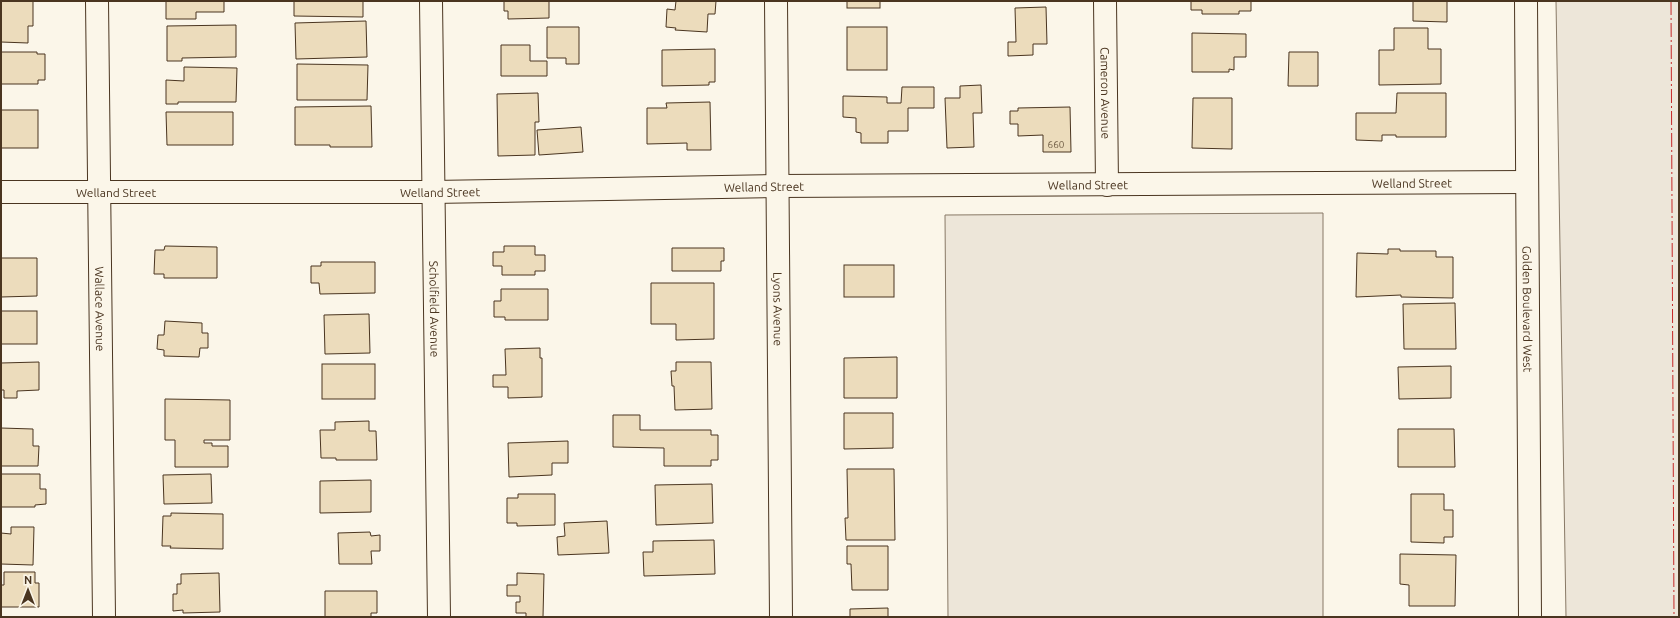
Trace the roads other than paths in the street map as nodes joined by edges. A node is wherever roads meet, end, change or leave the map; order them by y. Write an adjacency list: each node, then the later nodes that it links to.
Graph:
1 (97, 1): 11 (street, Wallace Avenue)
2 (431, 1): 10 (street, Scholfield Avenue)
3 (776, 1): 8 (street, Lyons Avenue)
4 (1105, 1): 7 (street, Cameron Avenue)
5 (1526, 1): 6 (street, Golden Boulevard West)
6 (1527, 182): 7 (street, Welland Street); 15 (street, Golden Boulevard West)
7 (1107, 185): 8 (street, Welland Street)
8 (778, 186): 10 (street, Welland Street); 14 (street, Lyons Avenue)
9 (1, 192): 11 (street, Welland Street)
10 (432, 192): 11 (street, Welland Street); 13 (street, Scholfield Avenue)
11 (99, 193): 12 (street, Wallace Avenue)
12 (104, 617)
13 (439, 617)
14 (781, 617)
15 (1530, 617)

